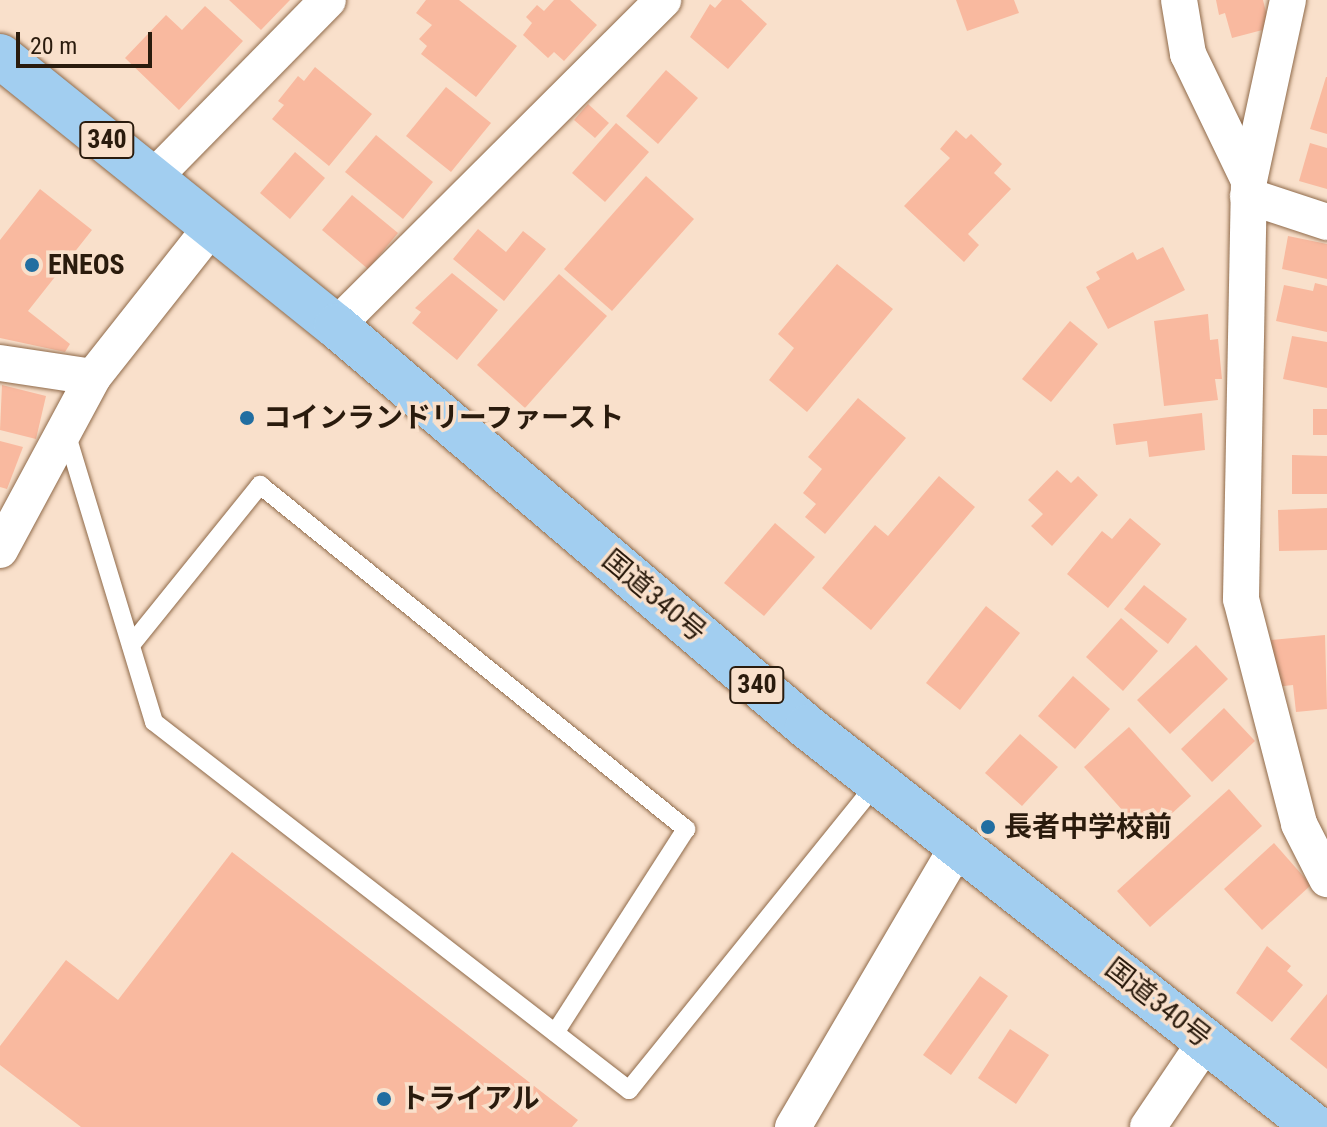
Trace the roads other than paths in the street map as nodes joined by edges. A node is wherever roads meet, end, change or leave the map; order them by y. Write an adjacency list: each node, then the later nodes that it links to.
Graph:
1 (328, 0): 6 (street)
2 (663, 0): 10 (street)
3 (1179, 0): 7 (street)
4 (1288, 0): 7 (street)
5 (0, 56): 6 (highway, 国道340号 / 340)
6 (154, 177): 9 (highway, 国道340号 / 340)
7 (1248, 188): 8 (street); 18 (street)
8 (1327, 222)
9 (213, 225): 10 (highway, 国道340号 / 340); 12 (street)
10 (336, 326): 16 (highway, 国道340号 / 340)
11 (0, 363): 12 (street)
12 (93, 377): 13 (street)
13 (64, 425): 14 (street); 15 (lane)
14 (0, 550)
15 (131, 645): 19 (lane); 19 (lane)
16 (877, 783): 17 (highway, 国道340号 / 340); 19 (lane)
17 (958, 846): 20 (highway, 国道340号 / 340); 21 (street)
18 (1327, 879)
19 (555, 1033)
20 (1206, 1041): 22 (street); 23 (highway, 国道340号 / 340)
21 (793, 1127)
22 (1148, 1127)
23 (1315, 1127)

